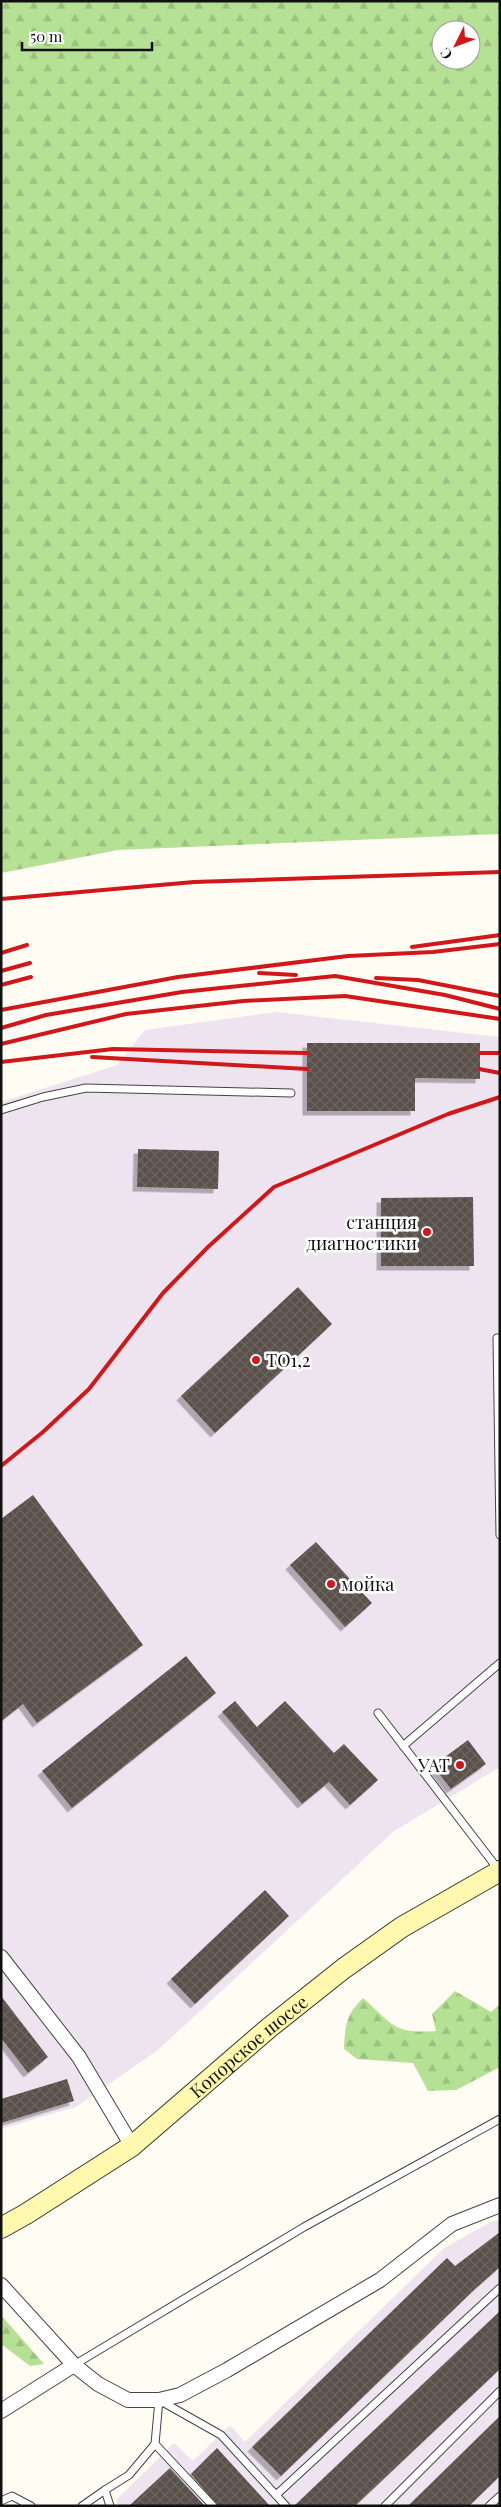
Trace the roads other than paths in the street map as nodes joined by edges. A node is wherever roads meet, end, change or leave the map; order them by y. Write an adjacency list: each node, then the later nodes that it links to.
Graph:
1 (291, 1093): 2 (lane)
2 (1, 1110)
3 (500, 1338): 4 (lane)
4 (500, 1535)
5 (500, 1662): 7 (lane)
6 (378, 1713): 7 (lane)
7 (403, 1746): 8 (lane)
8 (500, 1871): 11 (main road, Копорское шоссе)
9 (1, 1957): 11 (street)
10 (500, 2120): 16 (lane)
11 (132, 2146): 13 (main road, Копорское шоссе)
12 (500, 2205): 18 (street)
13 (1, 2228)
14 (1, 2285): 16 (street)
15 (500, 2288): 22 (lane)
16 (74, 2365): 18 (street); 19 (street)
17 (500, 2391): 30 (lane)
18 (159, 2400): 20 (lane); 22 (lane)
19 (1, 2411)
20 (155, 2444): 21 (lane); 28 (lane)
21 (105, 2490): 26 (lane); 27 (lane)
22 (276, 2495): 29 (lane)
23 (500, 2496): 31 (lane)
24 (1, 2501): 25 (lane)
25 (31, 2506)
26 (82, 2506)
27 (110, 2506)
28 (213, 2506)
29 (286, 2506)
30 (385, 2506)
31 (489, 2506)

